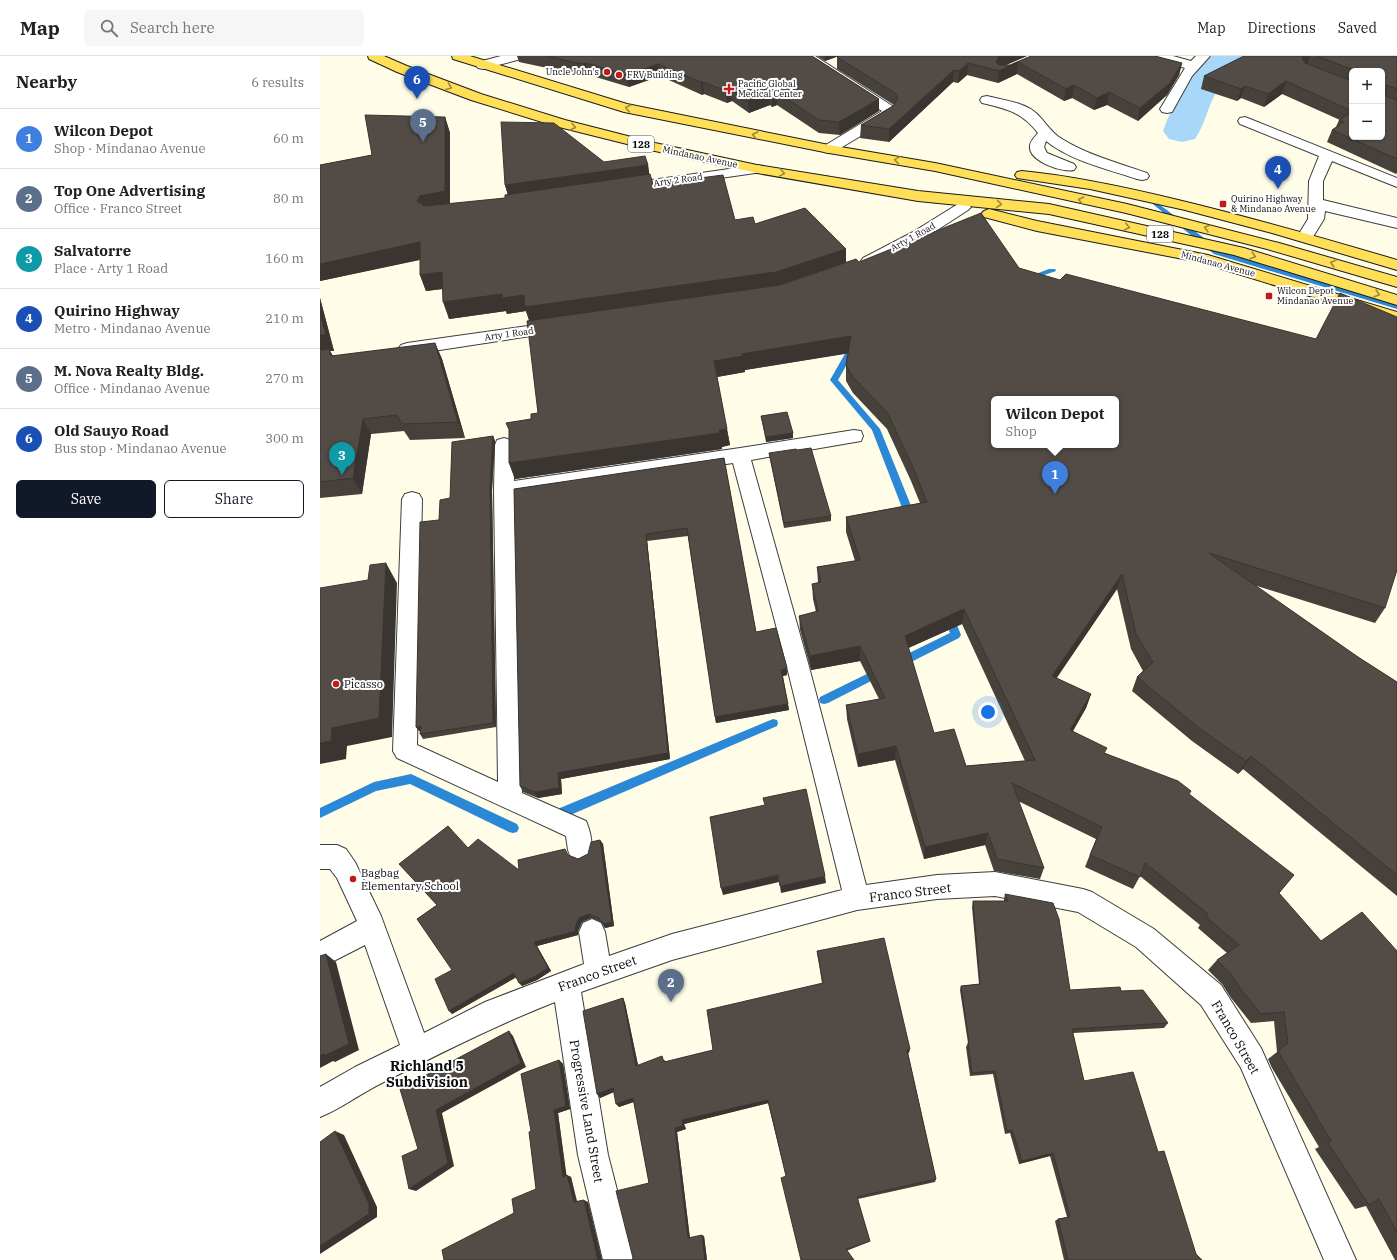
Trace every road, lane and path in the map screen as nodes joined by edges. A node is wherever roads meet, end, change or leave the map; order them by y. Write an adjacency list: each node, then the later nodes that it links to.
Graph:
1 (374, 56): 19 (main road, Mindanao Avenue / 128, one-way to 19)
2 (458, 56): 8 (main road, 128)
3 (516, 56): 8 (street)
4 (806, 56): 10 (street)
5 (1159, 56): 9 (street)
6 (1204, 56): 9 (street)
7 (839, 62): 10 (street)
8 (483, 65): 15 (main road, 128, one-way to 8)
9 (1192, 66): 12 (street)
10 (824, 68): 15 (street)
11 (987, 100): 14 (street)
12 (1167, 109)
13 (1245, 121): 16 (street)
14 (1045, 134): 17 (street); 20 (street)
15 (829, 149): 18 (main road, 128, one-way to 15)
16 (1327, 155): 22 (street); 25 (street)
17 (1086, 156): 20 (street); 21 (street)
18 (935, 167): 20 (main road, 128); 31 (main road, 128, one-way to 18)
19 (757, 169): 23 (street, Arty 2 Road); 24 (main road, Mindanao Avenue / 128, one-way to 24)
20 (1064, 173): 28 (main road, 128)
21 (1142, 176)
22 (1397, 183)
23 (610, 190)
24 (918, 196): 26 (main road, Mindanao Avenue / 128); 33 (main road, Mindanao Avenue / 128, one-way to 33)
25 (1316, 204): 27 (street); 28 (street)
26 (964, 207): 30 (street, Arty 1 Road); 32 (main road, Mindanao Avenue / 128)
27 (1397, 222)
28 (1305, 237): 29 (main road, 128)
29 (1397, 265)
30 (854, 269)
31 (1397, 282)
32 (1336, 298): 34 (main road, Mindanao Avenue / 128); 36 (main road)
33 (1397, 300)
34 (1397, 318)
35 (570, 325): 37 (street, Arty 1 Road)
36 (1397, 325)
37 (391, 351)
38 (854, 436): 40 (street)
39 (504, 445): 41 (street)
40 (740, 455): 41 (street); 46 (street)
41 (504, 490): 43 (street)
42 (412, 499): 43 (street)
43 (510, 799): 44 (street)
44 (580, 850)
45 (320, 857): 47 (street)
46 (857, 898): 50 (street, Franco Street); 55 (street, Franco Street)
47 (372, 928): 49 (street); 52 (street)
48 (592, 932): 50 (street)
49 (320, 955)
50 (599, 972): 51 (street, Franco Street)
51 (566, 984): 52 (street, Franco Street); 54 (street, Progressive Land Street)
52 (416, 1050): 53 (street, Franco Street)
53 (320, 1103)
54 (619, 1260)
55 (1340, 1260)

